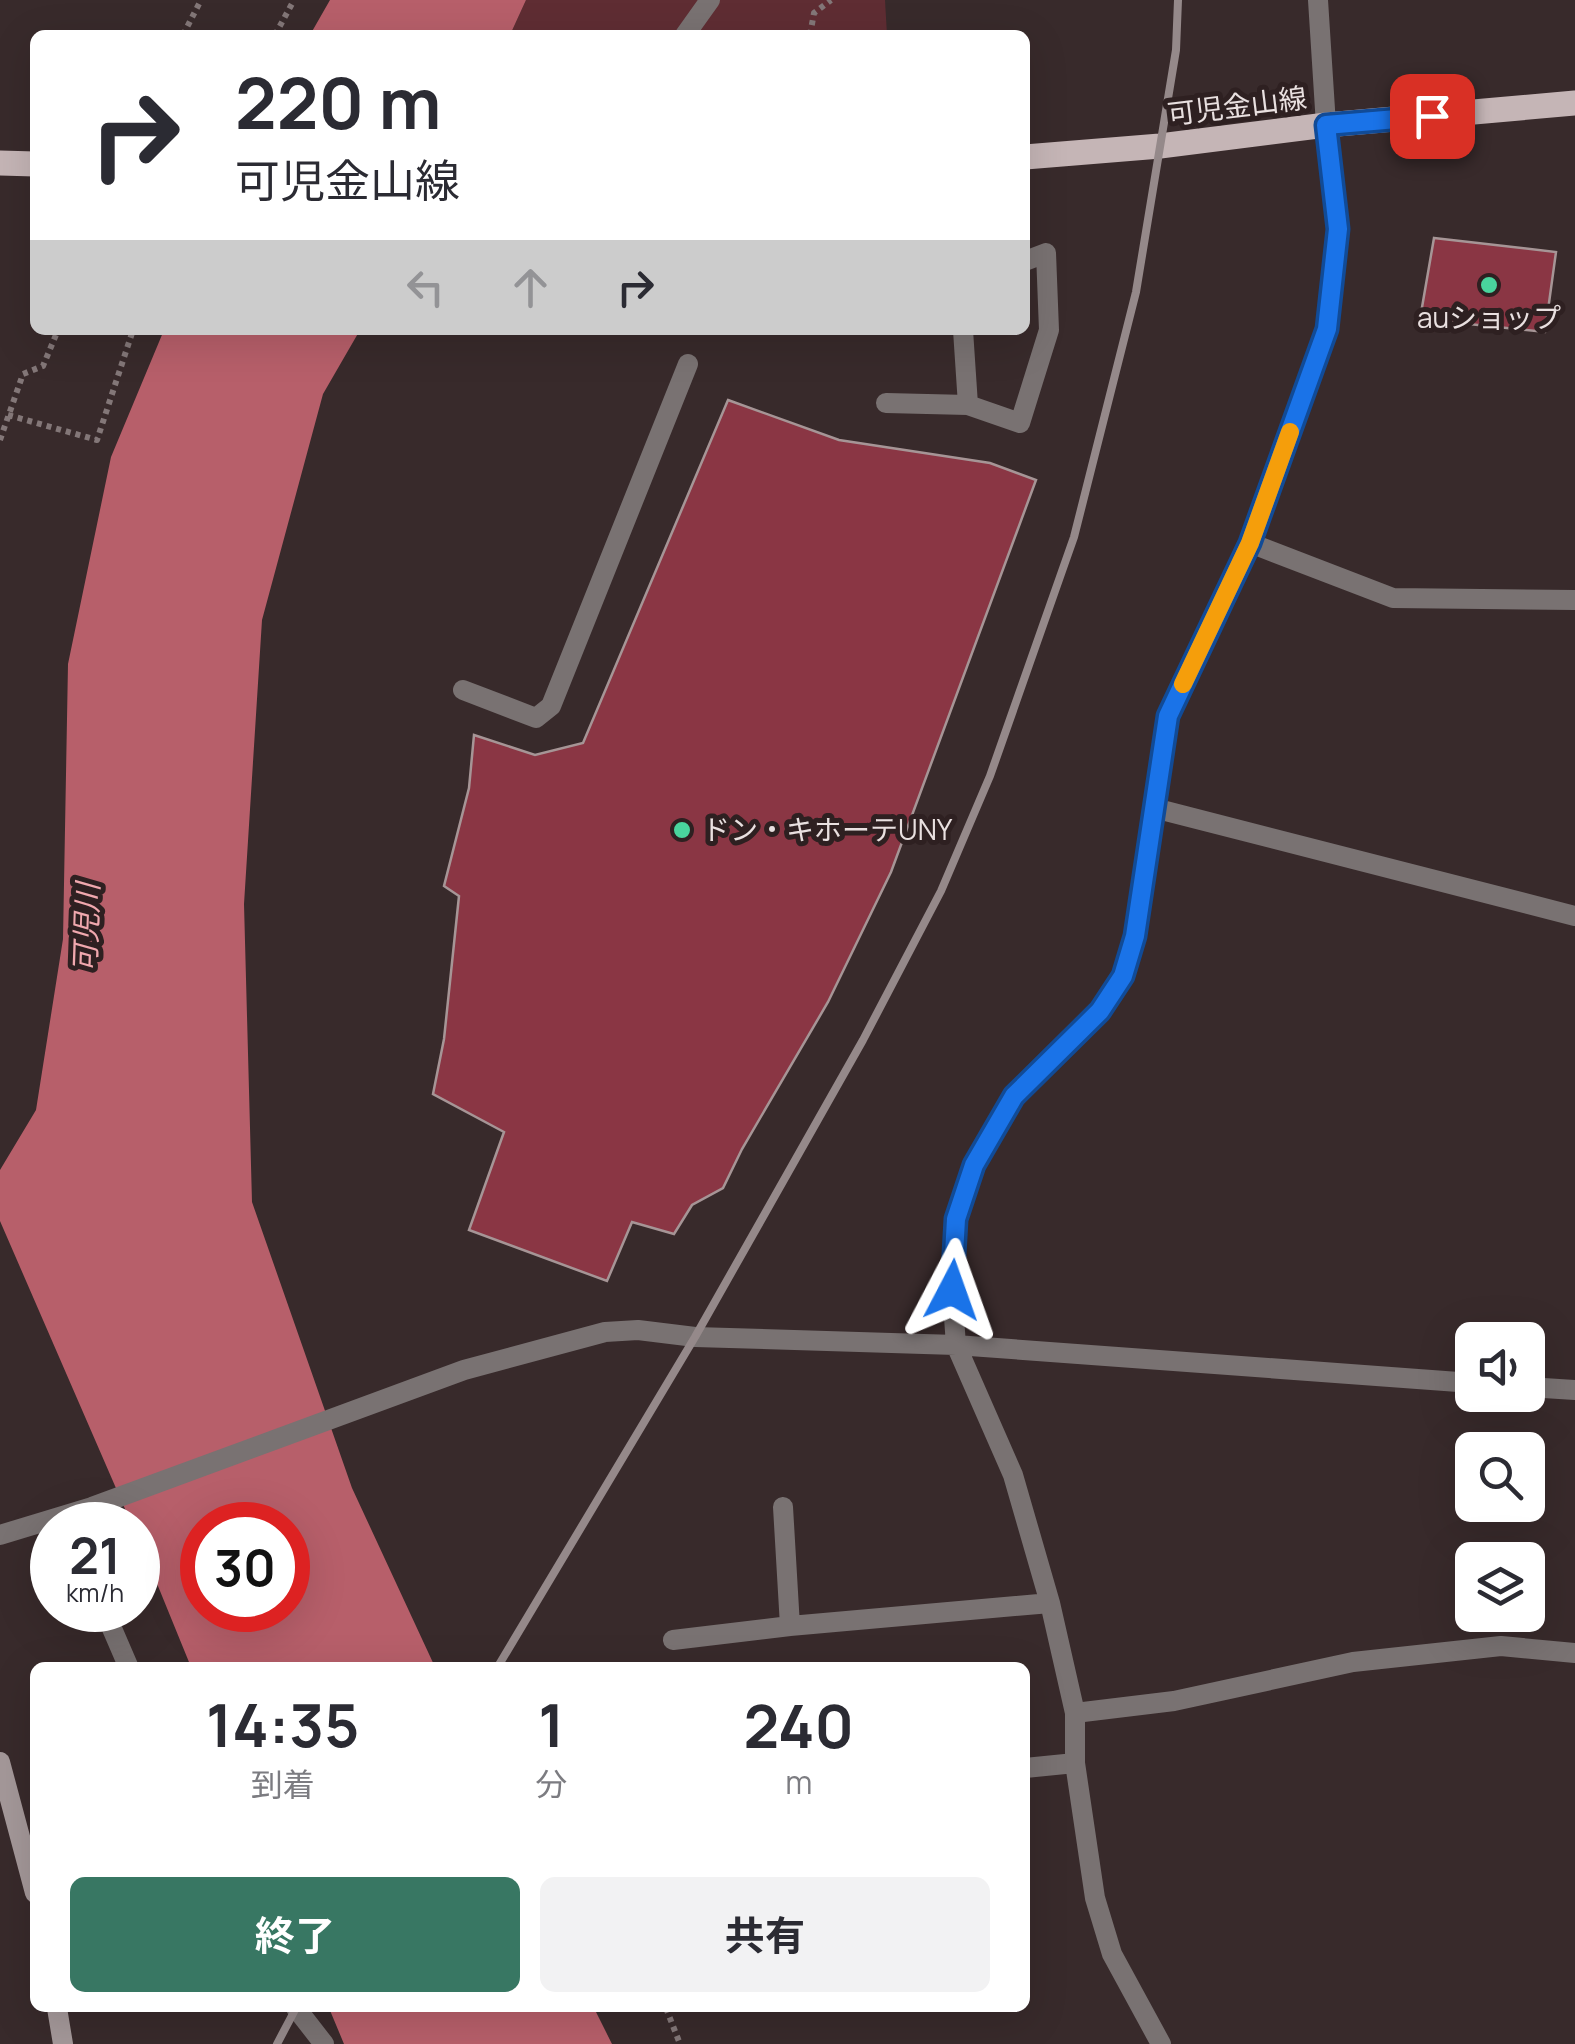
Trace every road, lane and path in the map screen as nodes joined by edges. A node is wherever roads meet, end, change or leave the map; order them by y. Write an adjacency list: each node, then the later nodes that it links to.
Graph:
1 (201, 0): 6 (path)
2 (294, 0): 7 (path)
3 (710, 0): 8 (street)
4 (831, 0): 9 (path)
5 (1318, 0): 11 (street)
6 (186, 30)
7 (278, 30)
8 (689, 30)
9 (811, 30)
10 (1575, 103): 11 (main road, 可児金山線)
11 (1326, 125): 12 (main road, 可児金山線); 24 (street)
12 (1030, 157)
13 (0, 162): 14 (main road)
14 (30, 164)
15 (1030, 259): 21 (street)
16 (56, 335): 22 (path)
17 (130, 335): 22 (path)
18 (963, 335): 21 (street)
19 (688, 364): 26 (street)
20 (886, 403): 21 (street)
21 (968, 405)
22 (8, 415): 23 (path)
23 (0, 440)
24 (1250, 543): 25 (street); 27 (street)
25 (1575, 600)
26 (462, 690)
27 (1154, 808): 28 (street); 29 (street)
28 (1575, 916)
29 (956, 1345): 30 (street); 33 (street); 37 (street)
30 (1455, 1382)
31 (1545, 1388): 32 (street)
32 (1575, 1390)
33 (106, 1502)
34 (783, 1507): 38 (street)
35 (30, 1528): 36 (street)
36 (0, 1535)
37 (1050, 1604): 38 (street); 43 (street)
38 (790, 1626): 40 (street)
39 (113, 1632): 42 (street)
40 (672, 1640)
41 (1575, 1653): 43 (street)
42 (126, 1662)
43 (1074, 1713): 45 (street)
44 (0, 1762): 47 (street)
45 (1075, 1763): 46 (street); 54 (street)
46 (1030, 1768)
47 (30, 1874)
48 (58, 2012): 51 (street)
49 (299, 2012): 52 (street)
50 (668, 2012): 53 (path)
51 (62, 2044)
52 (324, 2044)
53 (680, 2044)
54 (1161, 2044)

